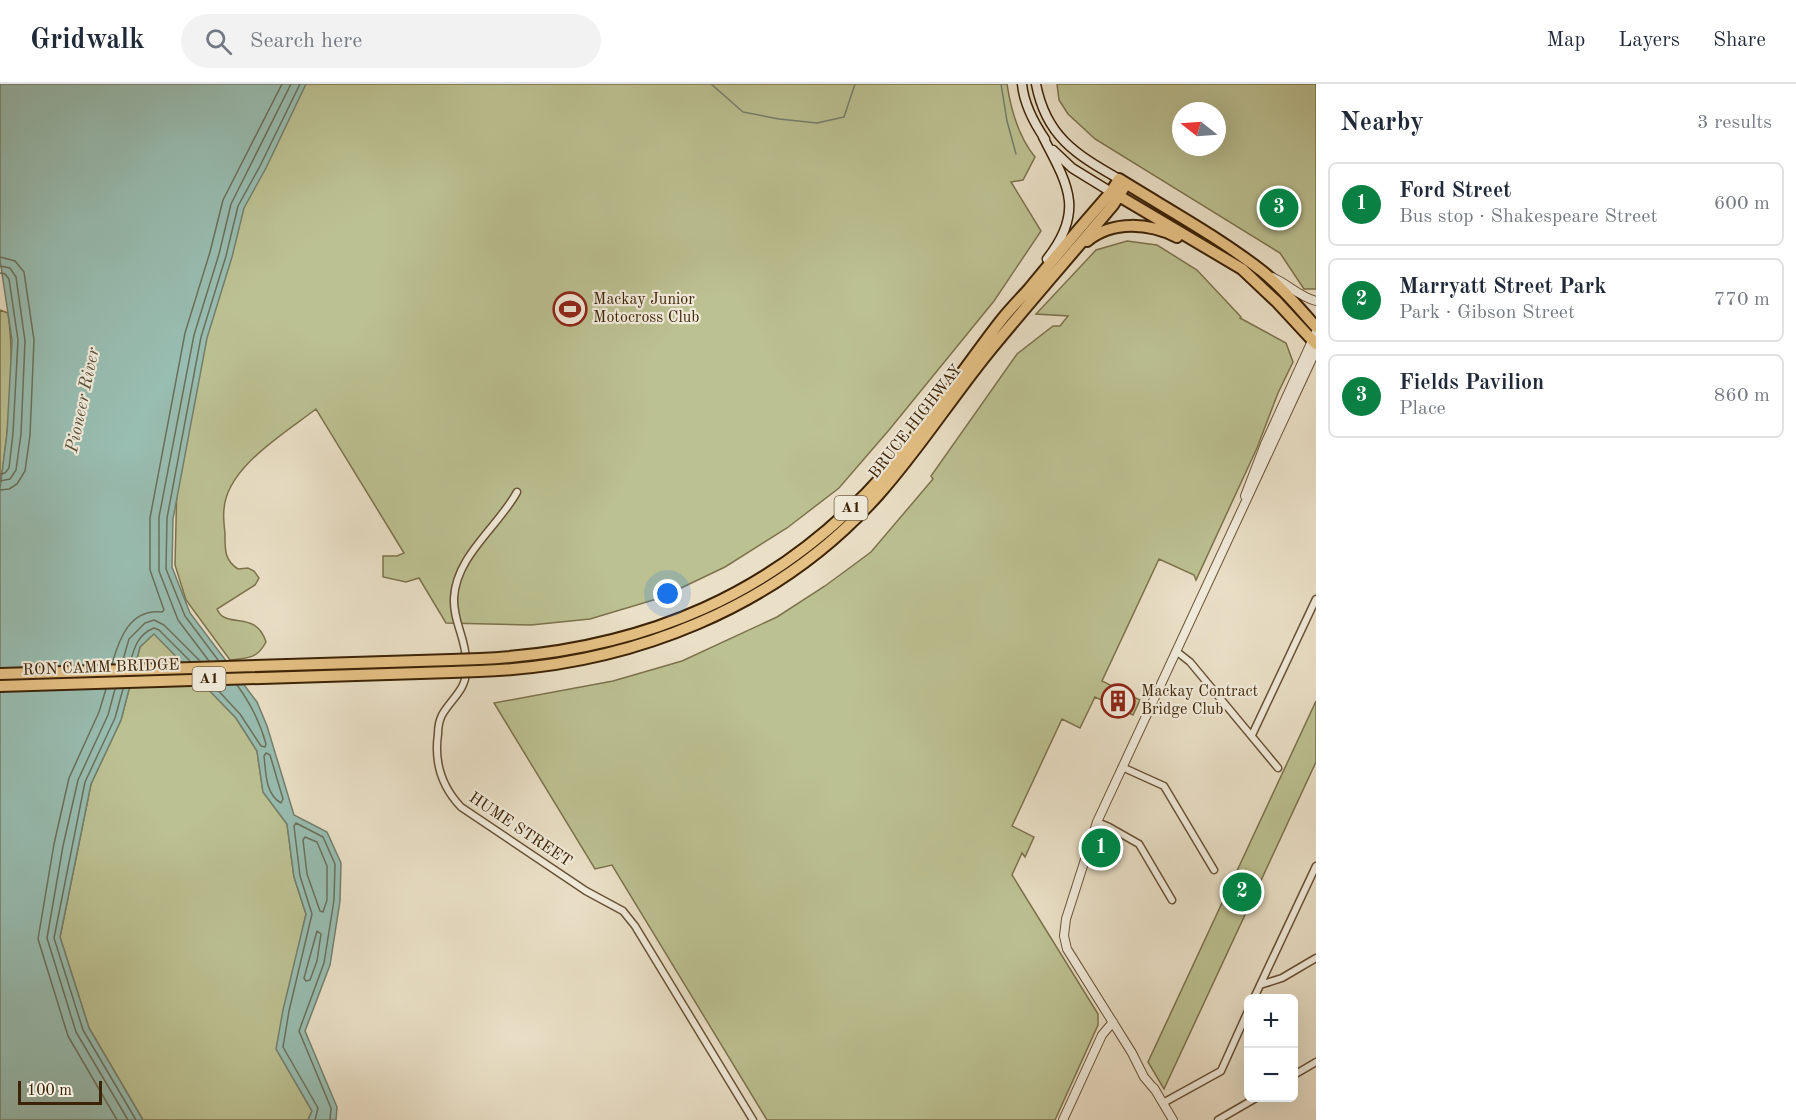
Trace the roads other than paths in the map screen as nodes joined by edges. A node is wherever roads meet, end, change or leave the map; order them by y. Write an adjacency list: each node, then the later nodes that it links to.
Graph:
1 (1022, 84): 3 (main road)
2 (1036, 84): 4 (main road)
3 (1043, 137): 5 (main road); 10 (main road)
4 (1122, 181): 5 (highway, BRUCE HIGHWAY / A1); 7 (highway)
5 (1115, 194): 6 (highway, BRUCE HIGHWAY / A1); 8 (highway, A1); 10 (highway, BRUCE HIGHWAY / A1)
6 (1073, 253): 8 (highway, A1); 20 (highway, BRUCE HIGHWAY / A1, bridge)
7 (1263, 272): 9 (street); 11 (highway)
8 (1260, 286): 12 (highway, A1)
9 (1316, 301)
10 (1003, 318): 19 (highway, BRUCE HIGHWAY / A1, bridge)
11 (1316, 327)
12 (1315, 342): 14 (street); 16 (street)
13 (1316, 371): 14 (street)
14 (1300, 388): 16 (street)
15 (517, 492): 40 (street, HUME STREET)
16 (1237, 520): 18 (street)
17 (1316, 599): 23 (street)
18 (1176, 651): 23 (street); 24 (street)
19 (418, 661): 21 (highway, RON CAMM BRIDGE / A1)
20 (419, 673): 22 (highway, RON CAMM BRIDGE / A1)
21 (0, 674)
22 (0, 686)
23 (1252, 735): 25 (street)
24 (1122, 767): 26 (street); 28 (street)
25 (1278, 768)
26 (1097, 822): 29 (street); 34 (street)
27 (1316, 866): 31 (street)
28 (1214, 870)
29 (1172, 900)
30 (1316, 958): 31 (street)
31 (1260, 985): 32 (street)
32 (1256, 994)
33 (1244, 1020): 38 (street)
34 (1113, 1022): 38 (street); 41 (street)
35 (1316, 1062): 36 (street)
36 (1298, 1073)
37 (1251, 1102): 39 (street)
38 (1162, 1103): 42 (street)
39 (1230, 1117): 43 (street)
40 (753, 1120)
41 (1063, 1120)
42 (1173, 1120)
43 (1218, 1120)

